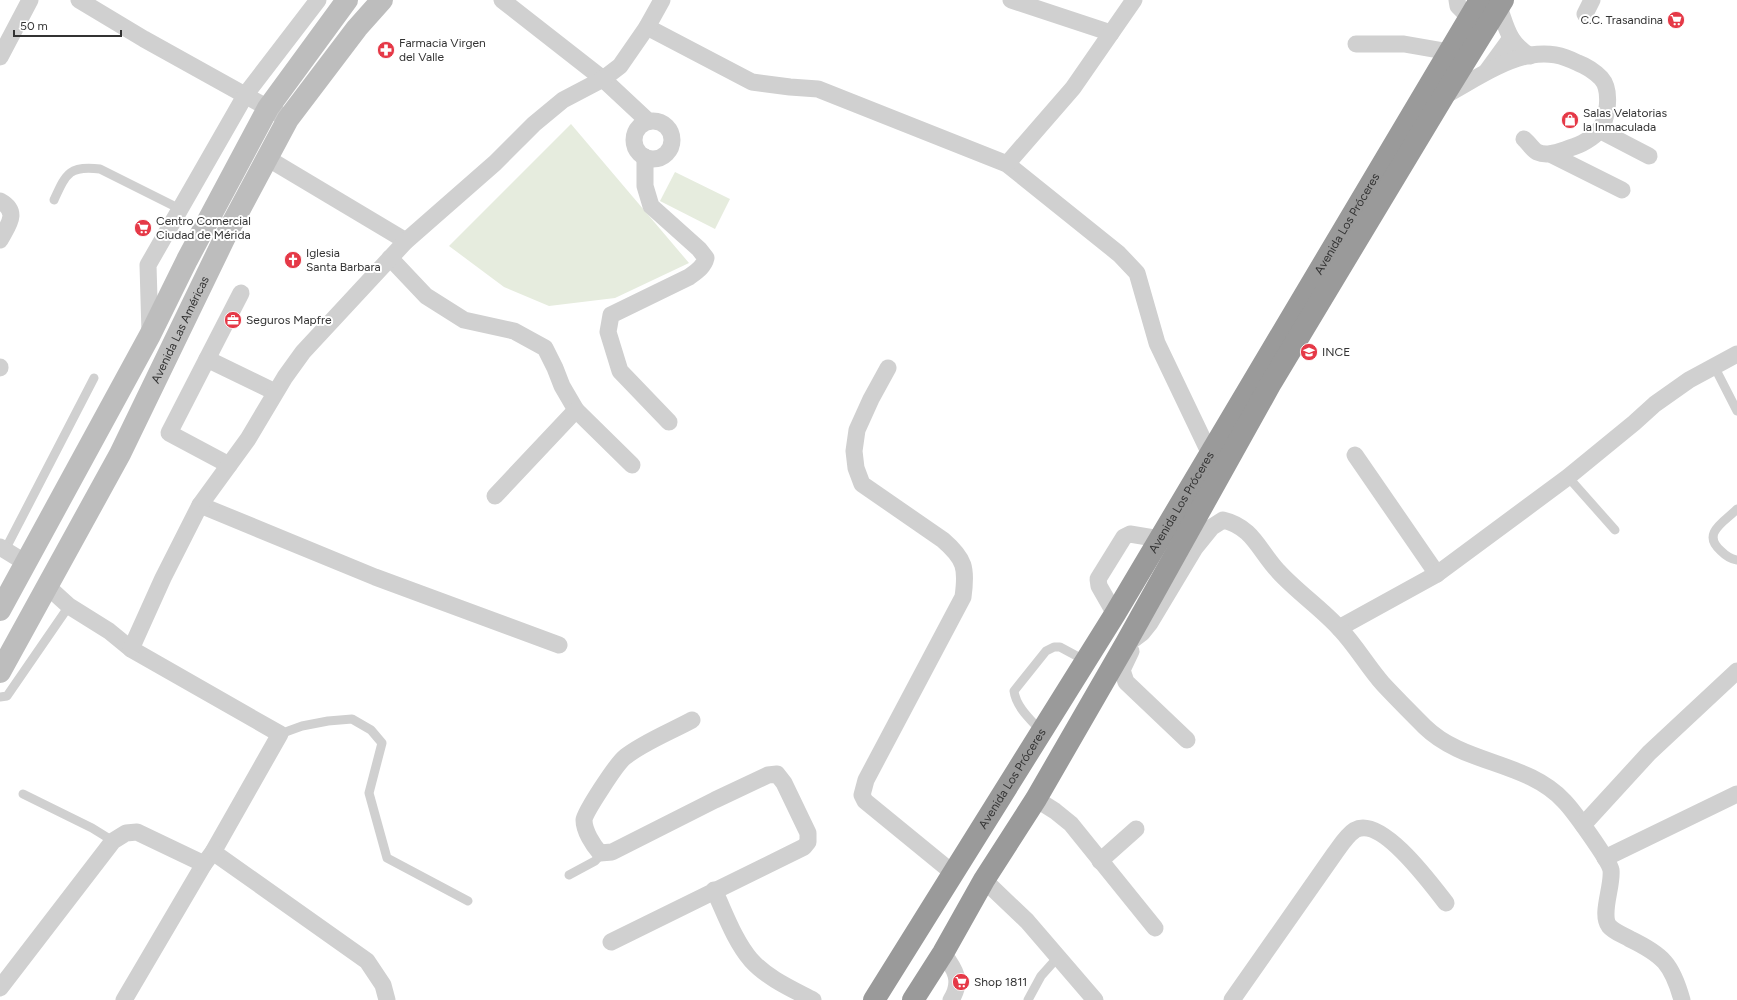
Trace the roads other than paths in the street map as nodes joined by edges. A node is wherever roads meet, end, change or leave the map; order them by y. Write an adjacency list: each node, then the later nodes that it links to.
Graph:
1 (30, 0): 18 (street)
2 (79, 0): 21 (street)
3 (318, 0): 21 (street)
4 (347, 0): 23 (street, Avenida Las Américas)
5 (382, 0): 24 (street, Avenida Las Américas)
6 (502, 0): 20 (street)
7 (662, 0): 12 (street)
8 (1011, 0): 13 (street)
9 (1134, 0): 13 (street)
10 (1457, 0): 11 (street)
11 (1488, 6): 14 (street); 16 (highway, Avenida Los Próceres); 22 (highway, Avenida Los Próceres)
12 (647, 27): 20 (street); 32 (street)
13 (1111, 33): 32 (street)
14 (1511, 38): 17 (street); 19 (street)
15 (1356, 44): 16 (street)
16 (1450, 52): 53 (highway, Avenida Los Próceres)
17 (1530, 56): 19 (street); 26 (street)
18 (0, 57)
19 (1486, 73): 22 (street)
20 (603, 79): 25 (street); 38 (street)
21 (246, 94): 23 (street); 36 (street)
22 (1443, 97): 72 (highway, Avenida Los Próceres)
23 (268, 108): 24 (street); 41 (street, Avenida Las Américas)
24 (288, 118): 31 (street, Avenida Las Américas)
25 (648, 121): 30 (street); 30 (street)
26 (1599, 130): 28 (street); 29 (street)
27 (1524, 139): 28 (street)
28 (1550, 154): 33 (street)
29 (1649, 156)
30 (645, 157): 50 (street)
31 (266, 158): 38 (street); 52 (street, Avenida Las Américas)
32 (1007, 164): 53 (street)
33 (1622, 190)
34 (54, 200): 36 (lane)
35 (0, 201): 37 (street)
36 (180, 209): 41 (street)
37 (0, 240)
38 (406, 240): 39 (street)
39 (390, 258): 47 (street); 48 (street)
40 (240, 293): 43 (street)
41 (150, 335): 51 (street, Avenida Las Américas)
42 (1737, 354): 44 (street)
43 (207, 359): 47 (street); 55 (street)
44 (1714, 366): 49 (lane); 57 (street)
45 (888, 368): 93 (street)
46 (94, 378): 63 (lane)
47 (275, 392): 55 (street)
48 (576, 410): 56 (street); 58 (street)
49 (1737, 410)
50 (669, 422)
51 (92, 444): 52 (street); 65 (street, Avenida Las Américas)
52 (120, 454): 67 (street, Avenida Las Américas)
53 (1210, 454): 62 (highway, Avenida Los Próceres)
54 (1355, 455): 66 (street)
55 (229, 465): 59 (street)
56 (632, 466)
57 (1568, 476): 61 (lane); 66 (street)
58 (495, 496)
59 (200, 505): 73 (street); 74 (street)
60 (1737, 509): 64 (lane)
61 (1615, 530)
62 (1160, 539): 70 (highway, Avenida Los Próceres); 70 (street)
63 (2, 548): 65 (street)
64 (1737, 560)
65 (26, 563): 69 (street, Avenida Las Américas)
66 (1438, 574): 71 (street)
67 (47, 586): 68 (street); 77 (street, Avenida Las Américas)
68 (69, 606): 74 (street); 78 (lane)
69 (0, 610)
70 (1116, 614): 75 (highway, Avenida Los Próceres)
71 (1340, 628): 72 (street); 86 (street)
72 (1130, 641): 82 (street); 85 (highway, Avenida Los Próceres)
73 (559, 646)
74 (131, 649): 81 (street)
75 (1086, 661): 80 (highway, Avenida Los Próceres); 80 (lane)
76 (1737, 671): 86 (street)
77 (0, 672)
78 (0, 697)
79 (692, 720): 89 (street)
80 (1042, 733): 93 (highway, Avenida Los Próceres)
81 (280, 734): 90 (street); 97 (lane)
82 (1187, 740)
83 (23, 794): 88 (lane)
84 (1737, 794): 91 (street)
85 (1036, 799): 92 (street); 95 (highway, Avenida Los Próceres)
86 (1583, 825): 91 (street)
87 (1136, 829): 92 (street)
88 (113, 841): 90 (street); 103 (street)
89 (602, 853): 94 (lane); 96 (street)
90 (209, 858): 104 (street); 105 (street)
91 (1605, 858): 113 (street)
92 (1100, 861): 99 (street)
93 (953, 873): 107 (highway, Avenida Los Próceres)
94 (569, 875)
95 (984, 880): 101 (highway, Avenida Los Próceres); 102 (street)
96 (714, 890): 100 (street); 106 (street)
97 (468, 901)
98 (1446, 903): 112 (street)
99 (1155, 928)
100 (611, 942)
101 (943, 953): 108 (highway, Avenida Los Próceres); 109 (street)
102 (1058, 957): 110 (lane); 111 (street)
103 (1, 984)
104 (124, 1000)
105 (387, 1000)
106 (813, 1000)
107 (874, 1000)
108 (913, 1000)
109 (951, 1000)
110 (1028, 1000)
111 (1095, 1000)
112 (1232, 1000)
113 (1682, 1000)

